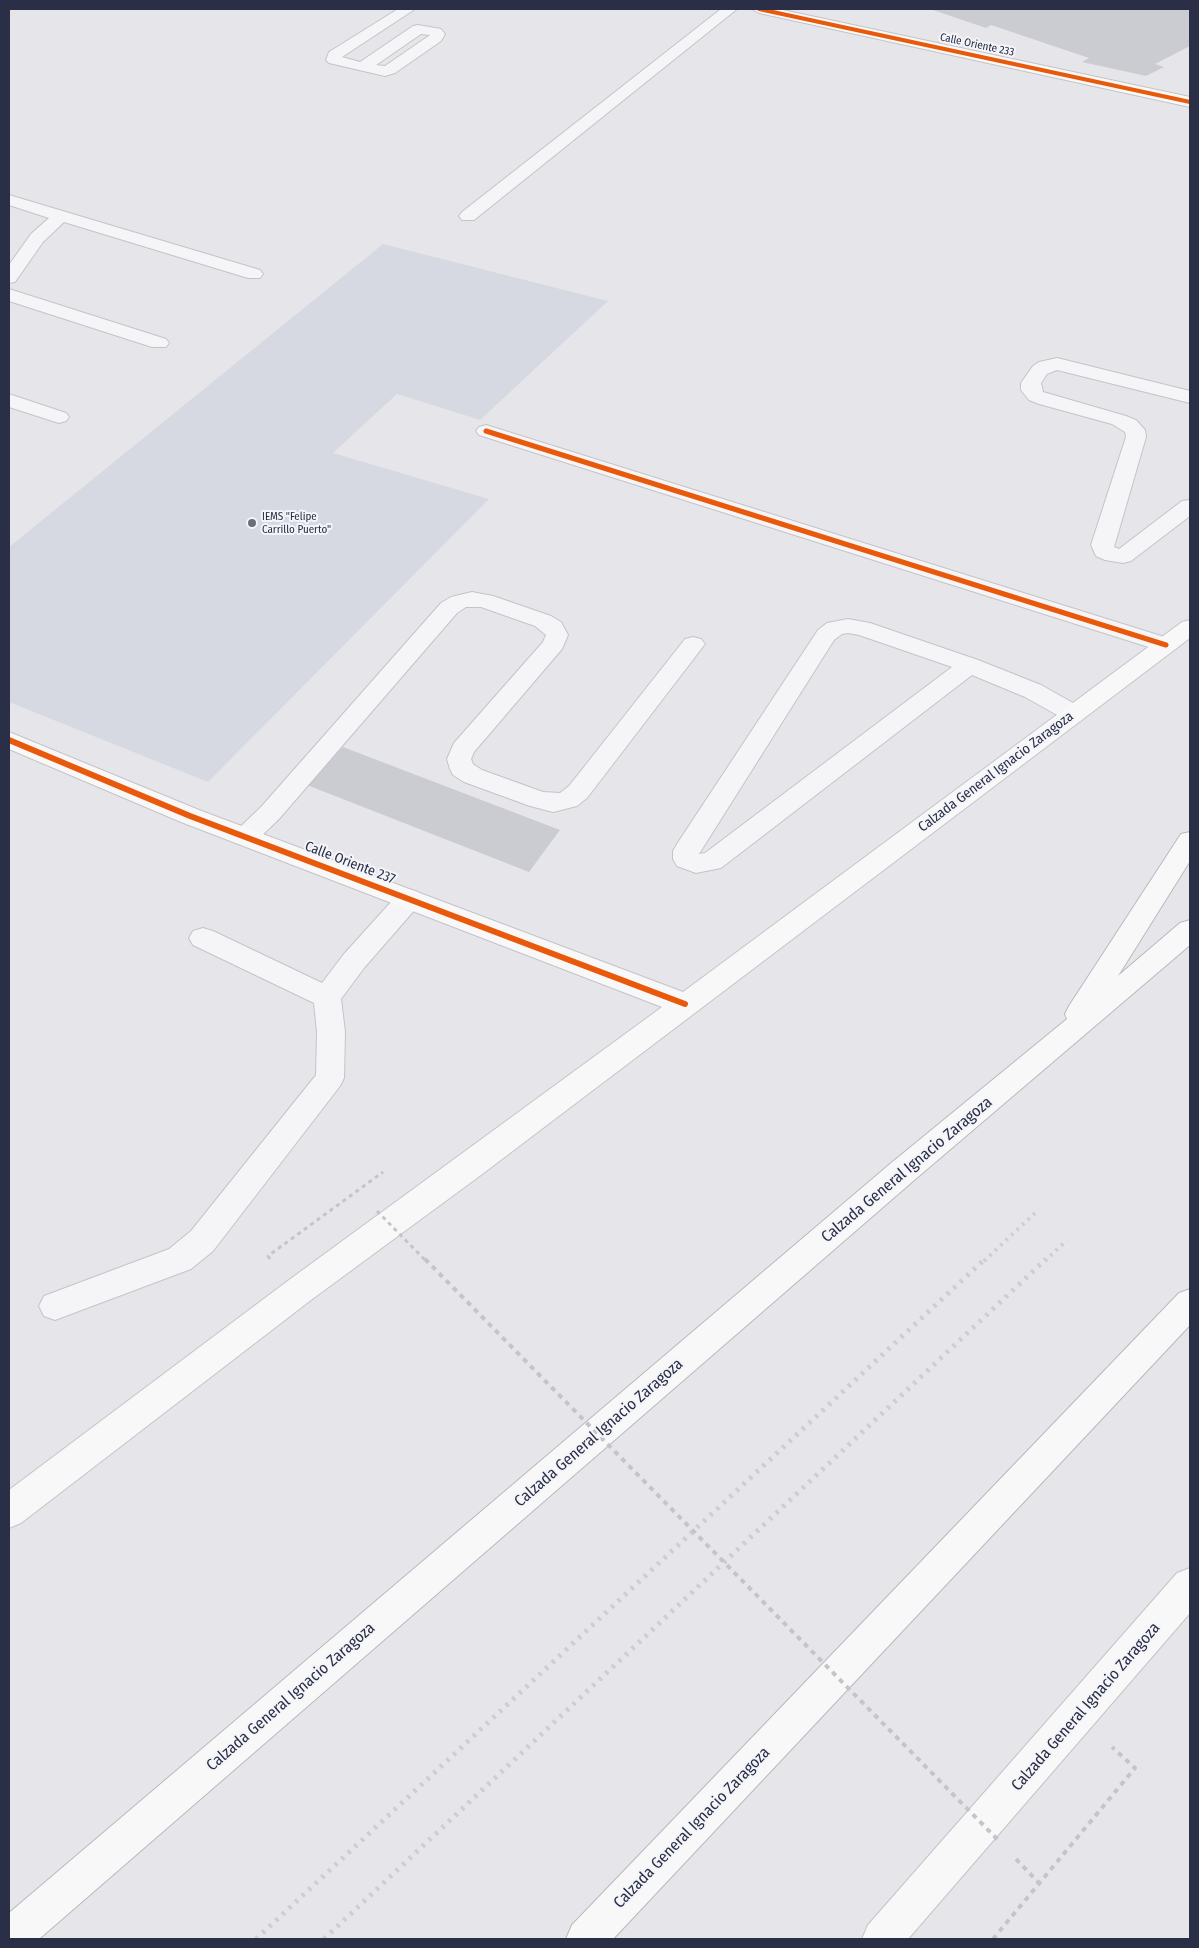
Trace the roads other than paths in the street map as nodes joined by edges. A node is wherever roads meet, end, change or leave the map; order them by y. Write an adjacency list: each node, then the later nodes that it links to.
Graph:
1 (408, 9): 4 (street)
2 (730, 9): 8 (street)
3 (759, 9): 5 (main road, Calle Oriente 233)
4 (363, 67)
5 (1190, 102)
6 (9, 200): 7 (street)
7 (61, 216): 9 (street); 10 (street)
8 (468, 216)
9 (254, 274)
10 (9, 278)
11 (9, 295): 12 (street)
12 (159, 343)
13 (1190, 398): 17 (street)
14 (9, 400): 15 (street)
15 (59, 417)
16 (486, 431): 20 (street)
17 (1190, 506)
18 (1190, 627): 20 (main road, Calzada General Ignacio Zaragoza)
19 (694, 644): 24 (street)
20 (1166, 645): 22 (main road, Calzada General Ignacio Zaragoza)
21 (970, 665): 21 (street); 22 (street)
22 (1074, 714): 30 (main road, Calzada General Ignacio Zaragoza)
23 (9, 740): 24 (main road, Calle Oriente 237)
24 (246, 836): 26 (main road, Calle Oriente 237)
25 (1190, 841): 31 (main road)
26 (409, 899): 29 (street); 30 (main road, Calle Oriente 237)
27 (1190, 930): 31 (main road, Calzada General Ignacio Zaragoza)
28 (203, 938): 29 (street)
29 (327, 997): 33 (street)
30 (685, 1004): 34 (main road, Calzada General Ignacio Zaragoza)
31 (1063, 1039): 36 (main road, Calzada General Ignacio Zaragoza)
32 (1190, 1303): 37 (main road, Calzada General Ignacio Zaragoza)
33 (55, 1306)
34 (9, 1511)
35 (1190, 1586): 38 (main road, Calzada General Ignacio Zaragoza)
36 (9, 1939)
37 (586, 1939)
38 (882, 1939)

